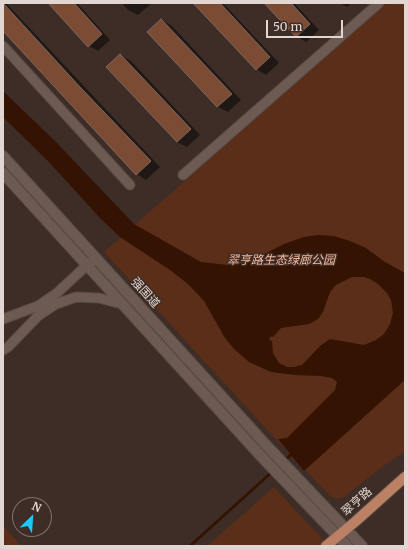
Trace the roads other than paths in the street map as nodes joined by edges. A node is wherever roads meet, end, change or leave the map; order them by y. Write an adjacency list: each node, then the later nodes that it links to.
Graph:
1 (379, 3): 5 (street)
2 (3, 46): 6 (street)
3 (3, 156): 7 (main road, 强国道)
4 (3, 173): 8 (main road, 强国道)
5 (183, 175)
6 (130, 185)
7 (96, 258): 8 (street); 13 (main road, 强国道)
8 (87, 265): 9 (main road, 强国道); 10 (street)
9 (122, 304): 11 (street); 14 (main road, 强国道)
10 (3, 319)
11 (3, 350)
12 (405, 477): 13 (main road, 翠亨路)
13 (346, 529): 14 (main road, 翠亨路); 17 (main road)
14 (338, 536): 15 (main road, 翠亨路); 16 (main road)
15 (326, 546)
16 (347, 546)
17 (362, 546)

